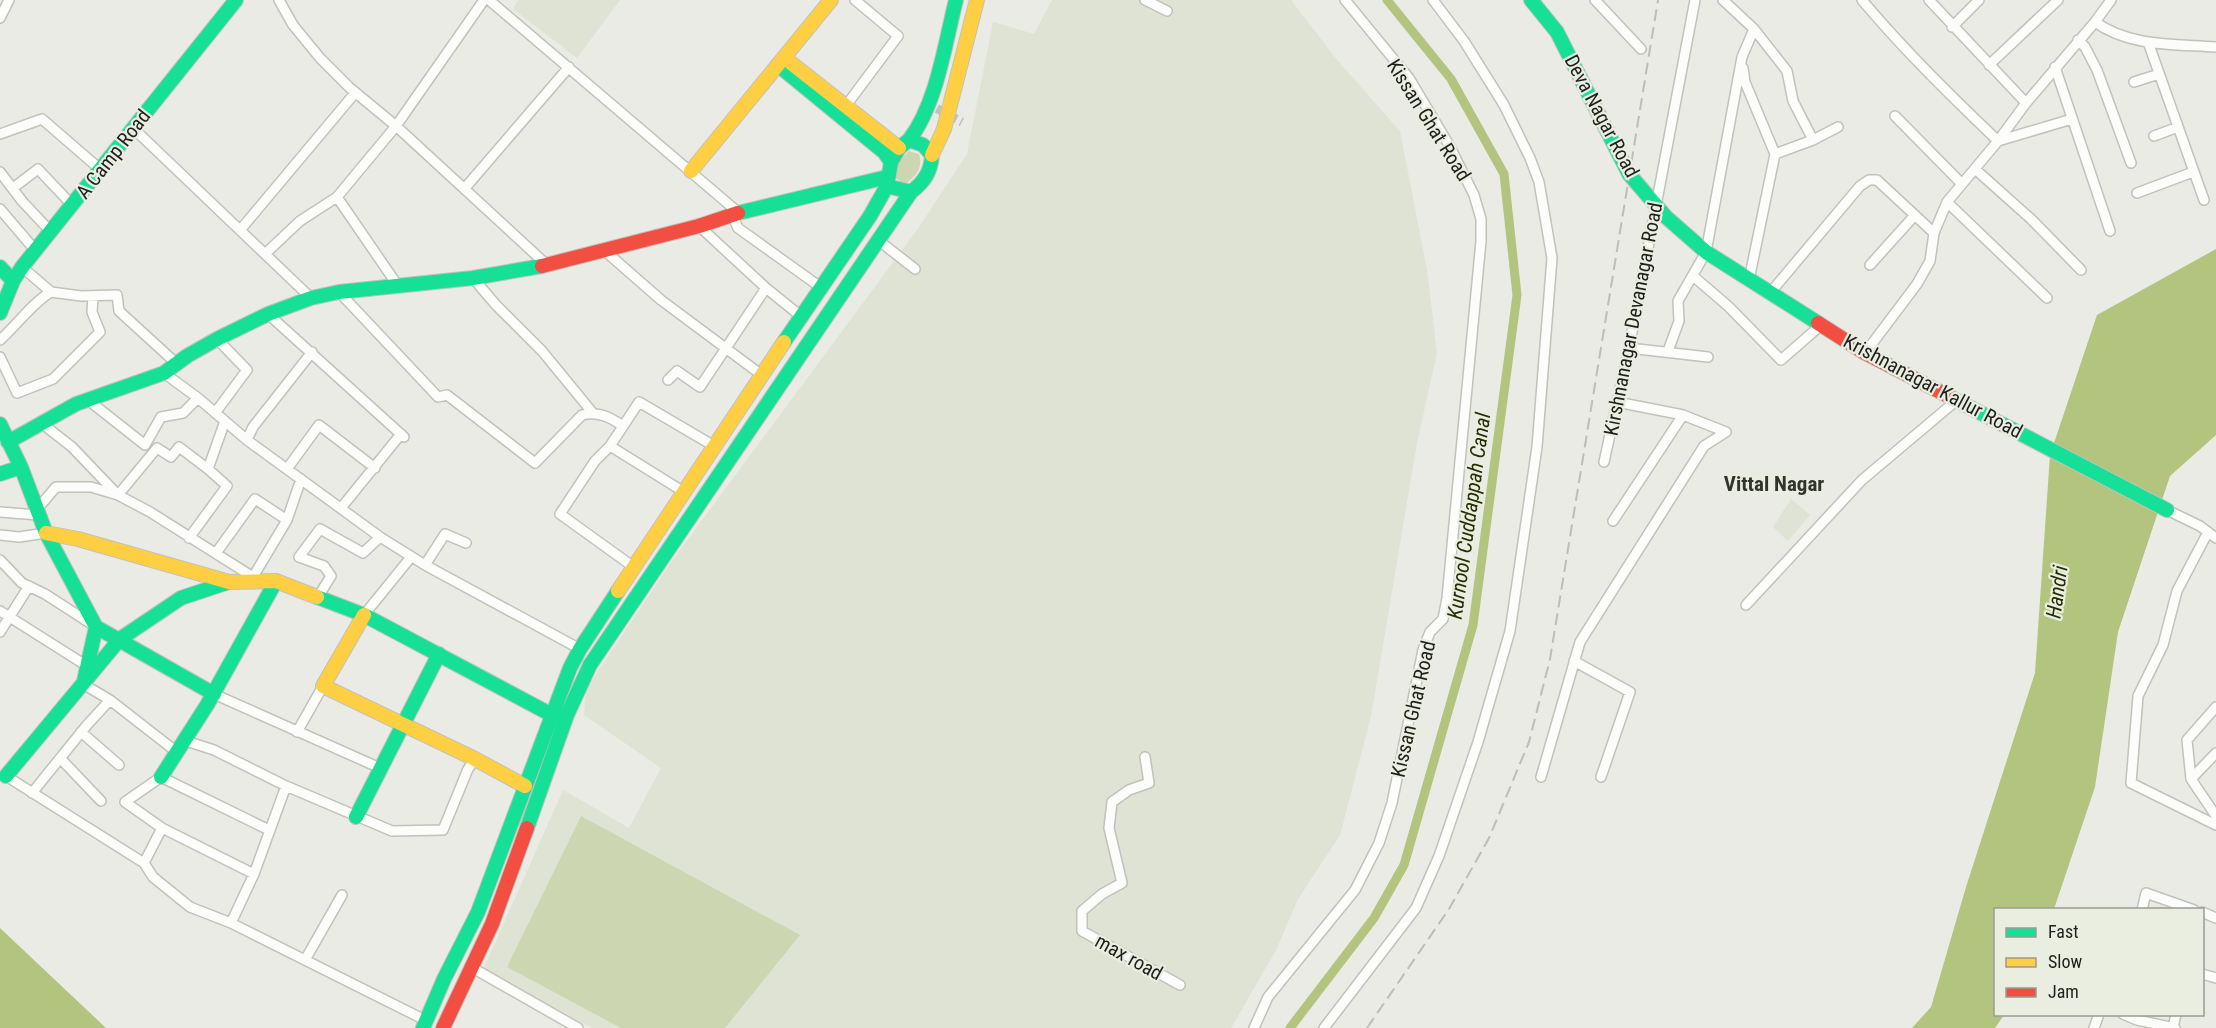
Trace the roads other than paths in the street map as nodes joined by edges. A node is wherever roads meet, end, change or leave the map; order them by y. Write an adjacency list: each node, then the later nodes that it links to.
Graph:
1 (9, 0): 23 (street)
2 (236, 0): 46 (street, A Camp Road)
3 (279, 0): 38 (street)
4 (484, 0): 43 (street)
5 (489, 0): 34 (street)
6 (831, 0): 32 (street)
7 (855, 0): 40 (street)
8 (956, 0): 51 (street)
9 (977, 0): 53 (street)
10 (1145, 0): 22 (street)
11 (1345, 0): 222 (street, Kissan Ghat Road)
12 (1432, 0): 223 (street)
13 (1531, 0): 70 (street, Deva Nagar Road)
14 (1595, 0): 30 (street)
15 (1695, 0): 70 (street, Kirshnanagar Devanagar Road)
16 (1723, 0): 26 (street)
17 (1862, 0): 50 (street)
18 (1929, 0): 25 (street)
19 (1979, 0): 25 (street)
20 (2058, 0): 33 (street)
21 (2108, 1): 24 (street)
22 (1167, 11)
23 (0, 18)
24 (2096, 22): 27 (street); 28 (street)
25 (1952, 27): 33 (street)
26 (1754, 29): 31 (street); 49 (street)
27 (2078, 40): 35 (street); 55 (street)
28 (2148, 42): 29 (street); 36 (street)
29 (2216, 47)
30 (1641, 49)
31 (1742, 57): 52 (street); 83 (street)
32 (781, 62): 40 (street); 58 (street)
33 (1989, 65): 39 (street)
34 (569, 67): 58 (street); 64 (street)
35 (2055, 68): 39 (street); 42 (street)
36 (2159, 74): 37 (street); 45 (street)
37 (2134, 82)
38 (355, 93): 43 (street); 76 (street)
39 (2026, 103): 50 (street)
40 (842, 111): 51 (street); 54 (street)
41 (1895, 116): 62 (street)
42 (2072, 119): 50 (street); 78 (street)
43 (396, 126): 64 (street); 67 (street)
44 (1838, 127): 49 (street)
45 (2178, 127): 48 (street); 60 (street)
46 (133, 128): 57 (street, A Camp Road); 76 (street)
47 (0, 134): 57 (street)
48 (2154, 136)
49 (1813, 140): 52 (street)
50 (1998, 141): 56 (street)
51 (904, 144): 53 (street); 54 (street)
52 (1775, 154): 93 (street)
53 (932, 155): 65 (street)
54 (891, 162): 61 (street)
55 (2131, 163)
56 (1975, 169): 62 (street); 90 (street)
57 (101, 171): 71 (street, A Camp Road)
58 (691, 171): 73 (street)
59 (0, 172): 63 (street)
60 (2193, 172): 66 (street); 68 (street)
61 (887, 182): 65 (street); 73 (street); 97 (street)
62 (1962, 184): 69 (street)
63 (13, 188): 71 (street); 77 (street)
64 (465, 188): 85 (street)
65 (911, 192): 80 (street)
66 (2137, 193)
67 (337, 197): 84 (street); 95 (street)
68 (2204, 200)
69 (1947, 202): 79 (street); 103 (street)
70 (1656, 205): 83 (street, Deva Nagar Road); 111 (street, Kirshnanagar Devanagar Road)
71 (73, 206): 77 (street, A Camp Road)
72 (0, 209): 81 (street)
73 (735, 214): 75 (street); 97 (street)
74 (1915, 215): 79 (street); 86 (street); 100 (street)
75 (699, 226): 82 (street); 96 (street)
76 (241, 229): 84 (street)
77 (50, 231): 81 (street, A Camp Road)
78 (2110, 231)
79 (1934, 233): 114 (street)
80 (878, 240): 89 (street); 182 (street)
81 (35, 250): 87 (street, A Camp Road)
82 (604, 251): 85 (street); 110 (street)
83 (1706, 252): 91 (street); 93 (street, Krishnanagar Kallur Road)
84 (266, 253): 102 (street)
85 (547, 265): 92 (street)
86 (1870, 265)
87 (22, 267): 94 (street, A Camp Road); 98 (street)
88 (0, 268): 94 (street)
89 (915, 269)
90 (2081, 270)
91 (1694, 276): 107 (street); 112 (street)
92 (473, 278): 95 (street); 125 (street)
93 (1749, 280): 100 (street, Krishnanagar Kallur Road)
94 (13, 281): 104 (street, A Camp Road)
95 (398, 286): 99 (street)
96 (766, 288): 106 (street); 110 (street)
97 (823, 289): 106 (street)
98 (51, 292): 101 (street); 109 (street)
99 (339, 292): 102 (street); 125 (street)
100 (1770, 293): 107 (street, Krishnanagar Kallur Road)
101 (93, 296): 115 (street); 117 (street)
102 (311, 297): 105 (street)
103 (2047, 298)
104 (0, 313)
105 (267, 314): 108 (street); 113 (street)
106 (803, 318): 119 (street)
107 (1821, 325): 114 (street, Krishnanagar Kallur Road)
108 (217, 339): 117 (street); 126 (street)
109 (0, 340)
110 (726, 348): 119 (street); 120 (street)
111 (1629, 348): 112 (street); 124 (street, Kirshnanagar Devanagar Road)
112 (1668, 351): 116 (street)
113 (312, 352): 132 (street); 138 (street)
114 (1865, 353): 123 (street, Krishnanagar Kallur Road)
115 (0, 357)
116 (1708, 357)
117 (177, 364): 118 (street)
118 (164, 373): 121 (street); 122 (street)
119 (763, 376): 135 (street)
120 (668, 380)
121 (198, 398): 122 (street); 126 (street)
122 (88, 400): 129 (street)
123 (1957, 400): 146 (street, Krishnanagar Kallur Road); 167 (street)
124 (1617, 402): 127 (street); 136 (street, Kirshnanagar Devanagar Road)
125 (592, 412): 131 (street)
126 (215, 413): 128 (street)
127 (1683, 415): 150 (street); 175 (street)
128 (225, 421): 132 (street); 139 (street)
129 (40, 422): 133 (street); 144 (street)
130 (0, 424): 133 (street)
131 (623, 426): 134 (street); 135 (street)
132 (248, 440): 140 (street)
133 (8, 441): 137 (street)
134 (610, 446): 143 (street); 161 (street)
135 (714, 446): 143 (street)
136 (1604, 462)
137 (21, 467): 141 (street); 147 (street)
138 (375, 468): 140 (street); 145 (street)
139 (208, 469): 144 (street); 155 (street)
140 (287, 469): 142 (street)
141 (0, 474)
142 (302, 480): 145 (street); 149 (street)
143 (684, 492): 161 (street)
144 (118, 495): 147 (street); 155 (street)
145 (341, 508): 154 (street)
146 (2167, 510): 153 (street)
147 (38, 511): 148 (street); 151 (street)
148 (0, 512)
149 (287, 520): 157 (street); 162 (street)
150 (1613, 521)
151 (46, 533): 152 (street); 164 (street); 170 (street)
152 (0, 535)
153 (2212, 535): 204 (street)
154 (380, 537): 158 (street); 166 (street)
155 (189, 538): 157 (street)
156 (466, 543): 160 (street)
157 (216, 553): 162 (street)
158 (411, 557): 160 (street); 169 (street)
159 (0, 560): 165 (street)
160 (425, 565): 173 (street)
161 (635, 568): 173 (street)
162 (251, 580): 163 (street); 164 (street)
163 (276, 581): 166 (street); 179 (street)
164 (229, 582): 172 (street)
165 (29, 586): 168 (street); 170 (street)
166 (318, 597): 169 (street)
167 (1746, 605)
168 (4, 614): 171 (street); 176 (street)
169 (364, 615): 174 (street); 178 (street)
170 (96, 627): 172 (street); 176 (street)
171 (0, 632)
172 (120, 639): 177 (street); 179 (street)
173 (580, 649): 182 (street)
174 (439, 654): 182 (street); 183 (street)
175 (1574, 661): 195 (street); 196 (street)
176 (87, 666): 177 (street)
177 (83, 684): 180 (street); 193 (street)
178 (322, 686): 183 (street); 185 (street)
179 (214, 694): 185 (street); 186 (street)
180 (110, 700): 184 (street); 186 (street)
181 (2216, 706): 197 (street)
182 (558, 717): 199 (street); 214 (street)
183 (402, 725): 190 (street); 192 (street)
184 (81, 732): 189 (street); 191 (street)
185 (297, 732): 192 (street)
186 (182, 747): 194 (street); 198 (street)
187 (2216, 753): 197 (street)
188 (1145, 757): 216 (street, max road)
189 (60, 758): 200 (street); 201 (street)
190 (475, 759): 199 (street); 203 (street)
191 (119, 765)
192 (380, 768): 203 (street)
193 (6, 776): 200 (street)
194 (161, 777): 205 (street); 206 (street)
195 (1541, 777)
196 (1600, 777)
197 (2191, 778): 202 (street)
198 (286, 786): 203 (street); 206 (street)
199 (525, 786): 215 (street)
200 (33, 793): 207 (street)
201 (101, 801)
202 (2216, 816)
203 (356, 817)
204 (2216, 825)
205 (162, 828): 207 (street); 208 (street)
206 (269, 830): 208 (street)
207 (144, 863): 212 (street)
208 (254, 874): 212 (street)
209 (342, 895): 213 (street)
210 (2142, 908): 211 (street)
211 (2191, 908)
212 (231, 923): 213 (street)
213 (305, 960): 219 (street)
214 (471, 967): 217 (street); 221 (street)
215 (444, 979): 217 (street); 219 (street)
216 (1180, 985)
217 (461, 987): 220 (street)
218 (2137, 1021): 224 (street)
219 (424, 1024)
220 (443, 1028)
221 (579, 1028)
222 (1254, 1028)
223 (1324, 1028)
224 (2174, 1028)

